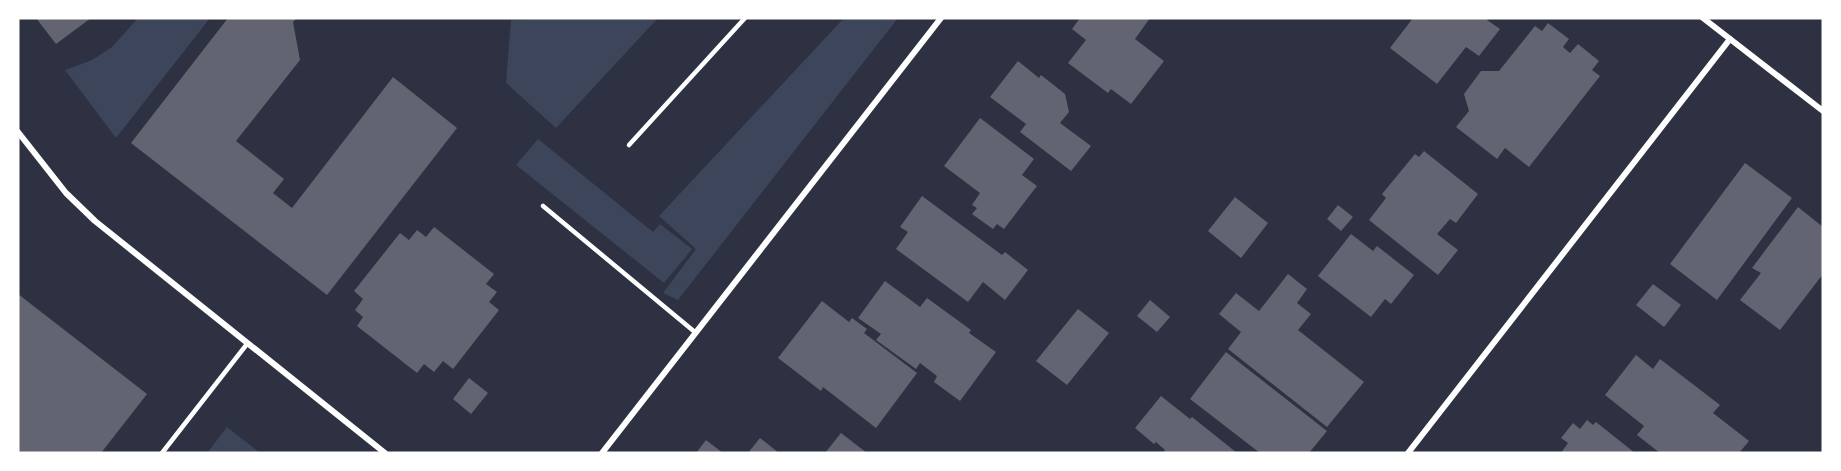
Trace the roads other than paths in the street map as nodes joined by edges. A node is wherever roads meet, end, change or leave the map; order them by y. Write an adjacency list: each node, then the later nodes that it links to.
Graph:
1 (745, 18): 7 (lane)
2 (941, 18): 9 (street)
3 (1703, 18): 4 (street)
4 (1730, 39): 5 (street); 14 (street)
5 (1823, 111)
6 (18, 132): 10 (street)
7 (629, 145)
8 (543, 206): 9 (lane)
9 (696, 333): 13 (street)
10 (247, 344): 11 (lane); 12 (street)
11 (162, 453)
12 (385, 453)
13 (602, 453)
14 (1408, 453)

